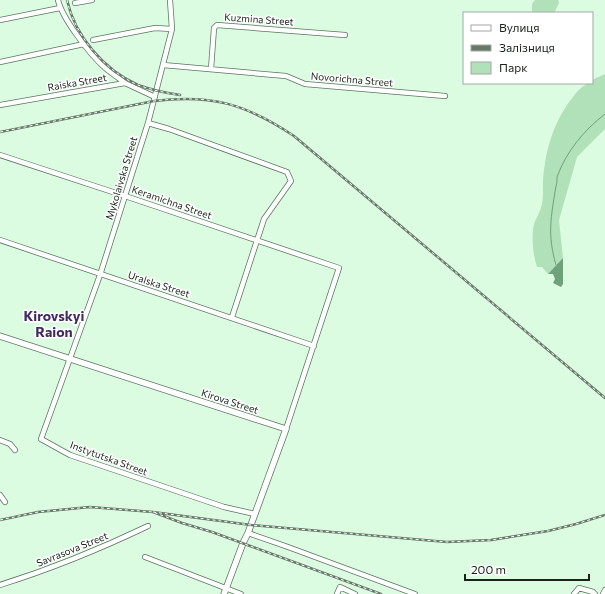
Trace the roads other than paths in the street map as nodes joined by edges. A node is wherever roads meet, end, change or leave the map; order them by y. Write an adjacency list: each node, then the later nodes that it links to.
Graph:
1 (58, 0): 5 (street)
2 (92, 0): 4 (street)
3 (170, 0): 7 (street, Mykolaivska Street)
4 (75, 3)
5 (60, 8): 6 (street); 10 (street)
6 (0, 20)
7 (172, 29): 9 (street); 12 (street, Mykolaivska Street)
8 (345, 35): 13 (street, Kuzmina Street)
9 (93, 40)
10 (84, 44): 11 (street); 14 (street)
11 (0, 62)
12 (164, 65): 13 (street, Novorichna Street); 15 (street, Mykolaivska Street)
13 (211, 69): 16 (street, Novorichna Street)
14 (125, 82): 15 (street); 17 (street, Raiska Street)
15 (155, 96): 18 (street, Mykolaivska Street)
16 (445, 96)
17 (0, 105)
18 (148, 123): 20 (street, Mykolaivska Street); 22 (street)
19 (0, 155): 20 (street, Keramichna Street)
20 (126, 196): 22 (street, Keramichna Street); 23 (street, Mykolaivska Street)
21 (0, 240): 23 (street, Uralska Street)
22 (257, 240): 24 (street); 26 (street, Keramichna Street)
23 (100, 274): 24 (street, Uralska Street); 27 (street, Mykolaivska Street)
24 (232, 317): 26 (street, Uralska Street)
25 (0, 336): 27 (main road, Kirova Street)
26 (314, 346): 28 (street)
27 (70, 358): 28 (main road, Kirova Street); 33 (street, Instytutska Street)
28 (286, 429): 33 (main road)
29 (0, 440): 30 (street)
30 (15, 450)
31 (0, 495): 32 (street)
32 (5, 502)
33 (255, 514): 35 (main road)
34 (148, 526): 37 (street, Savrasova Street)
35 (248, 533): 39 (main road); 43 (street)
36 (145, 557): 39 (street)
37 (0, 585)
38 (605, 590): 46 (street)
39 (225, 591): 40 (street)
40 (241, 594)
41 (337, 594): 42 (street)
42 (355, 594)
43 (415, 594)
44 (574, 594): 45 (street)
45 (595, 594)
46 (604, 594)

